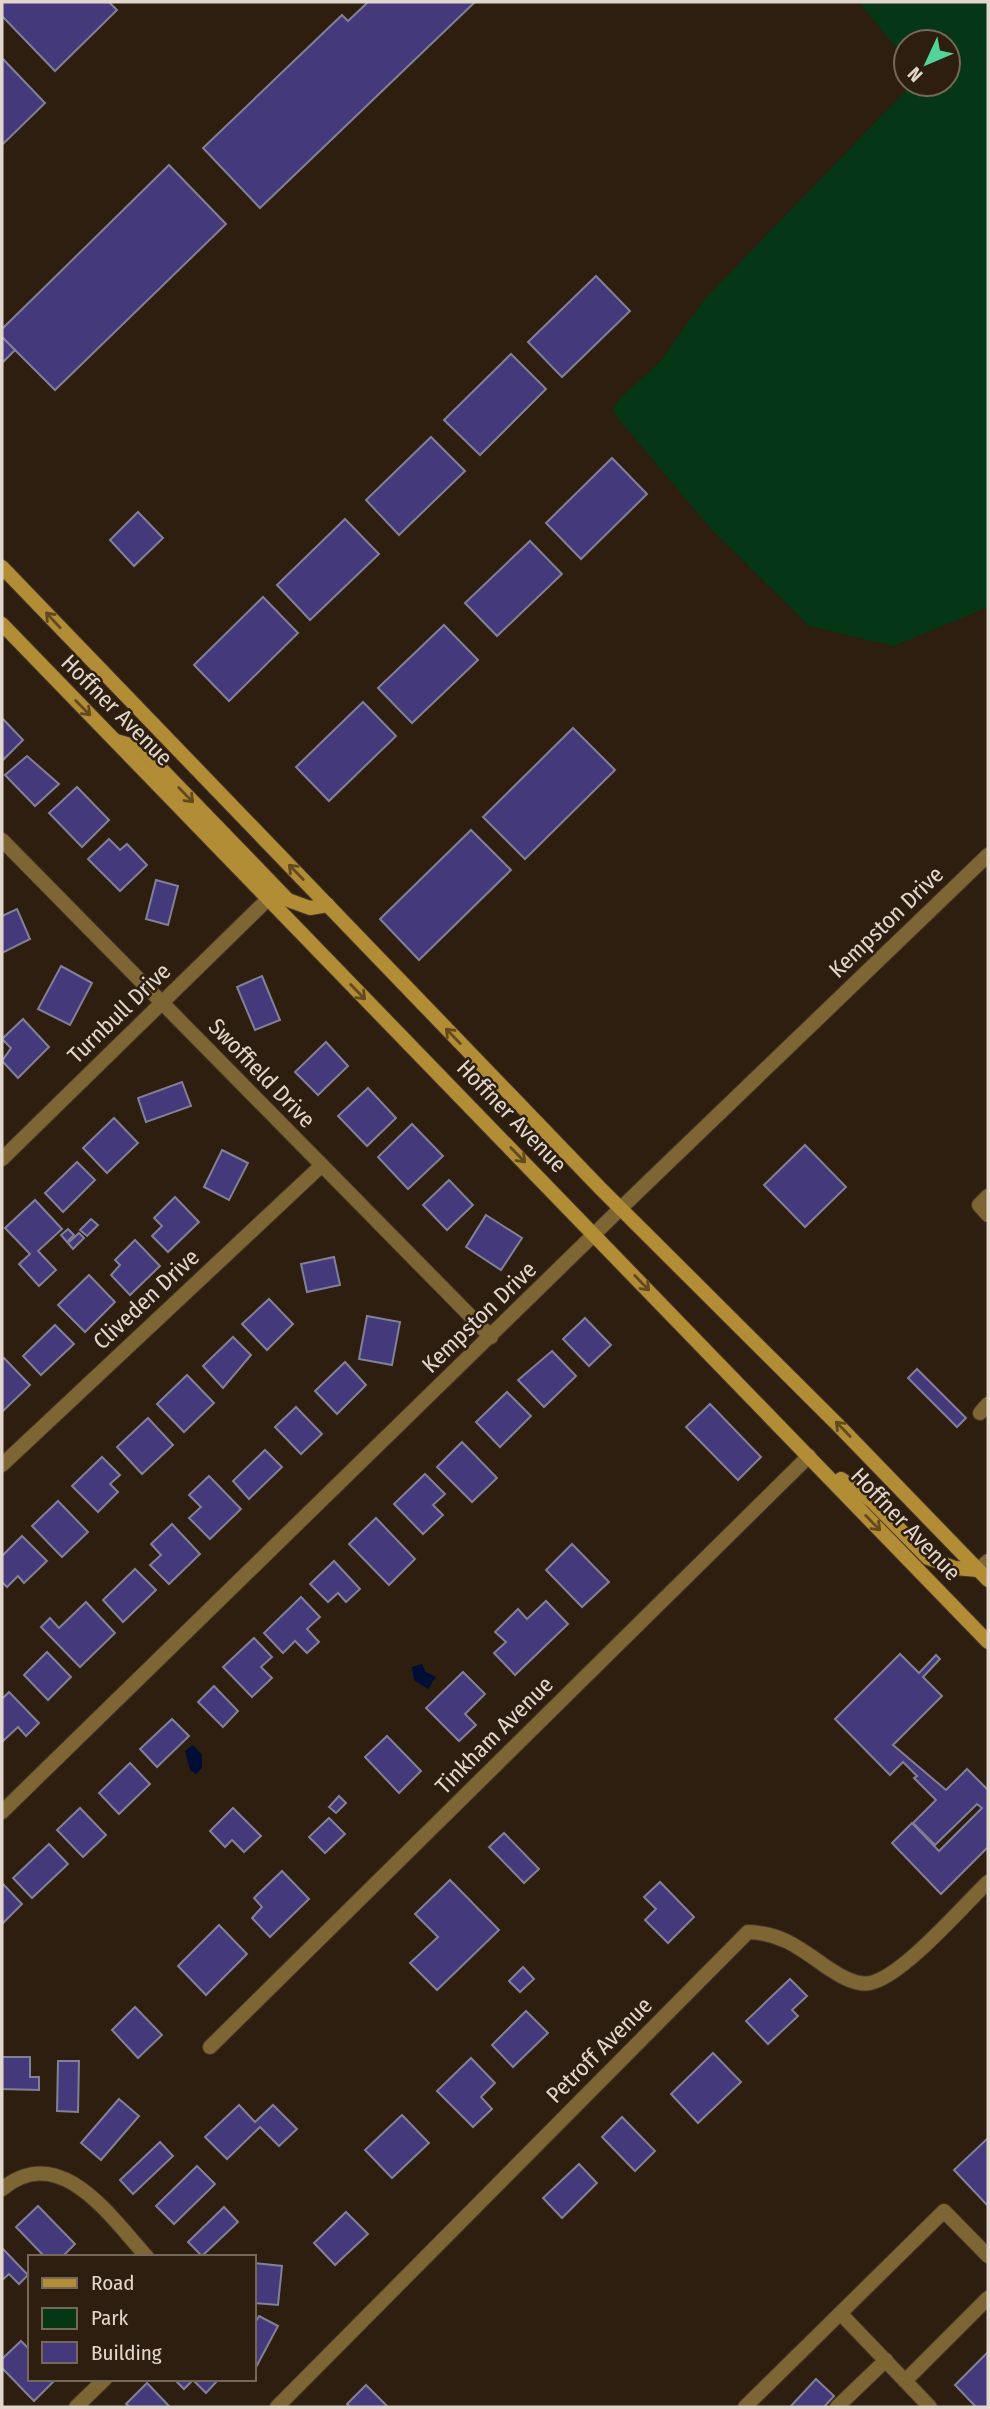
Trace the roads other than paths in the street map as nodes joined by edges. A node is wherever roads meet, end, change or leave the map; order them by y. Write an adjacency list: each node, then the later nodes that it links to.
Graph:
1 (2, 567): 7 (main road, Hoffner Avenue, one-way to 1)
2 (2, 624): 3 (main road, Hoffner Avenue, one-way to 3)
3 (115, 740): 6 (main road, Hoffner Avenue); 7 (main road, one-way to 7)
4 (2, 840): 8 (street, Swoffield Drive)
5 (988, 855): 12 (street, Kempston Drive)
6 (268, 899): 8 (street, Turnbull Drive); 14 (main road, Hoffner Avenue, one-way to 14)
7 (328, 905): 12 (main road, Hoffner Avenue, one-way to 7)
8 (161, 1003): 9 (street, Turnbull Drive); 10 (street, Swoffield Drive)
9 (2, 1159)
10 (321, 1166): 15 (street, Swoffield Drive); 17 (street, Cliveden Drive)
11 (988, 1196): 13 (street)
12 (621, 1208): 14 (street, Kempston Drive); 18 (main road, Hoffner Avenue, one-way to 12)
13 (988, 1215)
14 (595, 1234): 15 (street, Kempston Drive); 16 (main road, Hoffner Avenue, one-way to 16)
15 (491, 1338): 20 (street, Kempston Drive)
16 (809, 1455): 18 (main road); 19 (main road, Hoffner Avenue, one-way to 19); 22 (street, Tinkham Avenue)
17 (2, 1465)
18 (985, 1570)
19 (988, 1642)
20 (2, 1812)
21 (988, 1882): 32 (street, Petroff Avenue)
22 (210, 2047)
23 (2, 2189): 24 (street)
24 (145, 2255)
25 (988, 2256): 27 (street)
26 (988, 2298): 30 (street)
27 (841, 2314): 28 (street); 33 (street)
28 (886, 2360): 30 (street); 34 (street)
29 (103, 2381): 31 (street)
30 (905, 2381): 35 (street)
31 (76, 2407)
32 (277, 2407)
33 (745, 2407)
34 (837, 2407)
35 (930, 2407)

